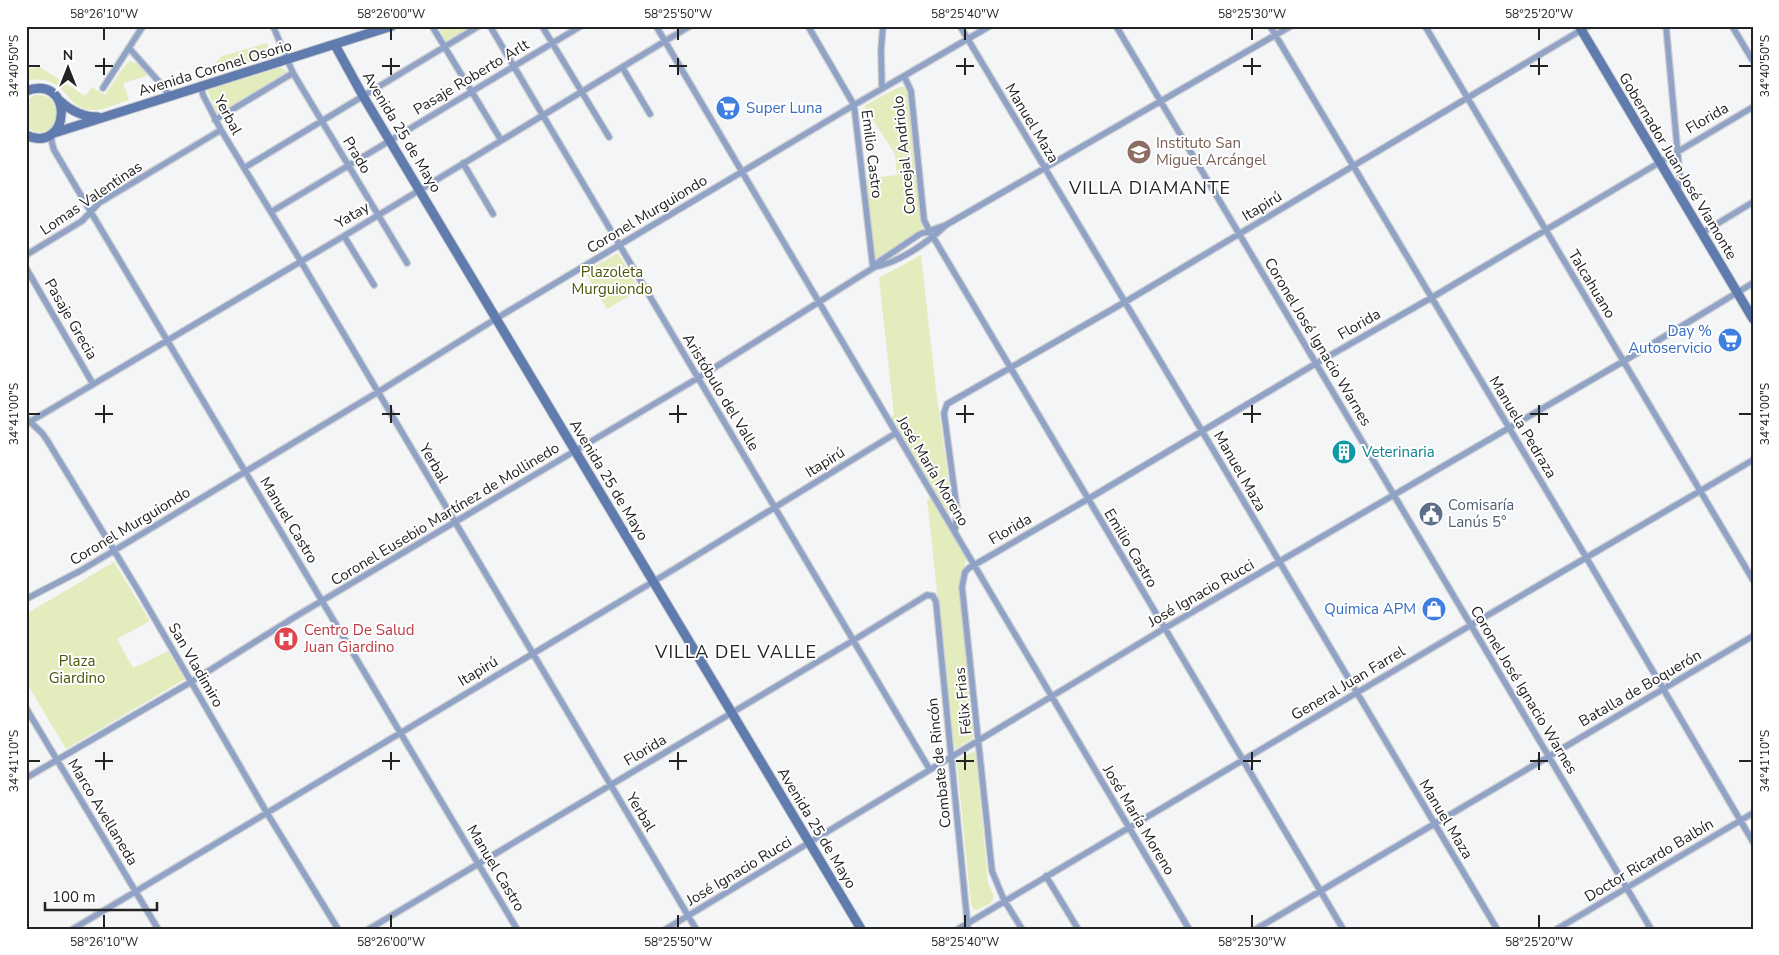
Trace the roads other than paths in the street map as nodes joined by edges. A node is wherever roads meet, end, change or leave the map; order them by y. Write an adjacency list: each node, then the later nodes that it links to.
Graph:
1 (143, 26): 28 (street)
2 (273, 26): 29 (street, Prado)
3 (392, 26): 26 (main road, Avenida Coronel Osorio)
4 (432, 26): 27 (street)
5 (479, 26): 27 (street)
6 (490, 26): 31 (street, Aristóbulo del Valle)
7 (542, 26): 25 (street)
8 (581, 26): 25 (street, Pasaje Roberto Arlt)
9 (656, 26): 24 (street, José María Moreno)
10 (690, 26): 24 (street, Yatay)
11 (808, 26): 46 (street, Emilio Castro)
12 (883, 26): 37 (street)
13 (960, 26): 23 (street, Manuel Maza)
14 (990, 26): 23 (street, Coronel Murguiondo)
15 (1116, 26): 45 (street, Coronel José Ignacio Warnes)
16 (1270, 26): 22 (street, Manuela Pedraza)
17 (1291, 26): 22 (street, Coronel Eusebio Martínez de Mollinedo)
18 (1425, 26): 44 (street, Talcahuano)
19 (1666, 26): 62 (street)
20 (1732, 26): 30 (street)
21 (1583, 28): 44 (street, Itapirú); 63 (main road, Gobernador Juan José Viamonte)
22 (1275, 36): 45 (street, Coronel Eusebio Martínez de Mollinedo); 66 (street, Manuela Pedraza)
23 (968, 39): 34 (street, Coronel Murguiondo); 68 (street, Manuel Maza)
24 (665, 41): 32 (street, Yatay); 69 (street, José María Moreno)
25 (552, 43): 31 (street, Pasaje Roberto Arlt); 40 (street)
26 (335, 45): 29 (main road, Avenida Coronel Osorio); 42 (main road, Avenida 25 de Mayo)
27 (444, 47): 39 (street); 42 (street)
28 (129, 48): 36 (street); 41 (street)
29 (286, 60): 33 (street, Prado); 35 (main road, Avenida Coronel Osorio)
30 (1753, 61)
31 (513, 66): 39 (street, Pasaje Roberto Arlt); 49 (street, Aristóbulo del Valle)
32 (622, 67): 40 (street, Yatay); 48 (street)
33 (293, 73): 51 (street); 52 (street, Prado)
34 (904, 76): 37 (street, Coronel Murguiondo); 78 (street, Concejal Andriolo)
35 (202, 86): 41 (main road, Avenida Coronel Osorio); 51 (street, Yerbal)
36 (103, 88)
37 (882, 89): 46 (street, Coronel Murguiondo)
38 (26, 91): 43 (main road)
39 (472, 91): 58 (street); 60 (street, Pasaje Roberto Arlt)
40 (582, 92): 49 (street, Yatay); 56 (street)
41 (170, 96): 50 (main road, Avenida Coronel Osorio)
42 (364, 96): 52 (street); 60 (main road, Avenida 25 de Mayo)
43 (58, 98): 50 (main road); 54 (main road)
44 (1468, 99): 66 (street, Itapirú); 79 (street, Talcahuano)
45 (1161, 102): 68 (street, Coronel Eusebio Martínez de Mollinedo); 81 (street, Coronel José Ignacio Warnes)
46 (854, 105): 69 (street, Coronel Murguiondo); 89 (street, Emilio Castro)
47 (1753, 106): 62 (street, Florida)
48 (650, 114)
49 (543, 116): 58 (street, Yatay); 84 (street, Aristóbulo del Valle)
50 (103, 118): 54 (main road, Avenida Coronel Osorio)
51 (215, 120): 53 (street, Yerbal)
52 (322, 121): 65 (street, Prado); 67 (street)
53 (221, 130): 67 (street, Yerbal); 73 (street, Lomas Valentinas)
54 (52, 134): 57 (main road, Avenida Coronel Osorio); 61 (street, Manuel Castro)
55 (26, 135): 57 (main road)
56 (610, 137)
57 (40, 138): 59 (main road); 61 (street, Manuel Castro)
58 (501, 140): 64 (street, Yatay)
59 (26, 141)
60 (390, 141): 65 (street, Pasaje Roberto Arlt); 70 (main road, Avenida 25 de Mayo)
61 (54, 150): 73 (street, Manuel Castro)
62 (1677, 150): 63 (street, Florida); 71 (street)
63 (1659, 162): 71 (main road, Gobernador Juan José Viamonte); 79 (street, Florida)
64 (463, 163): 70 (street, Yatay); 75 (street)
65 (349, 166): 74 (street, Pasaje Roberto Arlt); 76 (street, Prado)
66 (1353, 166): 81 (street, Itapirú); 93 (street, Manuela Pedraza)
67 (244, 168): 74 (street, Yerbal)
68 (1045, 168): 77 (street, Coronel Eusebio Martínez de Mollinedo); 95 (street, Manuel Maza)
69 (743, 172): 84 (street, Coronel Murguiondo); 94 (street, José María Moreno)
70 (419, 189): 76 (street, Yatay); 96 (main road, Avenida 25 de Mayo)
71 (1677, 193): 80 (main road, Gobernador Juan José Viamonte)
72 (1753, 202): 80 (street)
73 (92, 211): 85 (street, Lomas Valentinas); 98 (street, Manuel Castro)
74 (271, 212): 86 (street, Yerbal)
75 (493, 214)
76 (378, 215): 82 (street, Yatay); 87 (street, Prado)
77 (946, 225): 78 (street, Coronel Eusebio Martínez de Mollinedo); 83 (street, Coronel Eusebio Martínez de Mollinedo)
78 (929, 230): 83 (street, Emilio Castro); 89 (street, Coronel Eusebio Martínez de Mollinedo)
79 (1545, 230): 93 (street, Florida); 99 (street, Talcahuano)
80 (1702, 233): 92 (main road, Gobernador Juan José Viamonte)
81 (1239, 234): 95 (street, Itapirú); 100 (street, Coronel José Ignacio Warnes)
82 (344, 236): 86 (street, Yatay); 91 (street)
83 (933, 237): 89 (street, Coronel Eusebio Martínez de Mollinedo); 101 (street, Emilio Castro)
84 (620, 246): 96 (street, Coronel Murguiondo); 102 (street, Aristóbulo del Valle)
85 (26, 255)
86 (300, 260): 98 (street, Yatay); 104 (street, Yerbal)
87 (407, 263)
88 (26, 268): 103 (street, Pasaje Grecia)
89 (873, 268): 94 (street, Coronel Eusebio Martínez de Mollinedo)
90 (1753, 283): 92 (street, José Ignacio Rucci)
91 (374, 285)
92 (1737, 293): 97 (main road, Gobernador Juan José Viamonte); 99 (street, José Ignacio Rucci)
93 (1431, 298): 100 (street, Florida); 106 (street, Manuela Pedraza)
94 (819, 301): 102 (street, Coronel Eusebio Martínez de Mollinedo); 108 (street, José María Moreno)
95 (1125, 302): 101 (street, Itapirú); 107 (street, Manuel Maza)
96 (497, 318): 104 (street, Coronel Murguiondo); 109 (main road, Avenida 25 de Mayo)
97 (1753, 319)
98 (167, 340): 103 (street, Yatay); 111 (street, Manuel Castro)
99 (1624, 361): 106 (street, José Ignacio Rucci); 112 (street, Talcahuano)
100 (1315, 364): 107 (street, Florida); 113 (street, Coronel José Ignacio Warnes)
101 (1010, 369): 114 (street, Emilio Castro); 117 (street, Itapirú)
102 (698, 378): 109 (street, Coronel Eusebio Martínez de Mollinedo); 115 (street, Aristóbulo del Valle)
103 (93, 384): 105 (street, Yatay)
104 (378, 392): 111 (street, Coronel Murguiondo); 116 (street, Yerbal)
105 (28, 421): 118 (street, San Vladimiro)
106 (1508, 428): 113 (street, José Ignacio Rucci); 119 (street, Manuela Pedraza)
107 (1202, 431): 114 (street, Florida); 120 (street, Manuel Maza)
108 (896, 433): 115 (street, Itapirú); 117 (street, José María Moreno)
109 (576, 451): 116 (street, Coronel Eusebio Martínez de Mollinedo); 123 (main road, Avenida 25 de Mayo)
110 (1753, 460): 112 (street, General Juan Farrel)
111 (246, 471): 118 (street, Coronel Murguiondo); 126 (street, Manuel Castro)
112 (1701, 491): 119 (street, General Juan Farrel); 122 (street, Talcahuano)
113 (1393, 494): 120 (street, José Ignacio Rucci); 127 (street, Coronel José Ignacio Warnes)
114 (1088, 499): 121 (street, Florida); 128 (street, Emilio Castro)
115 (775, 508): 123 (street, Itapirú); 130 (street, Aristóbulo del Valle)
116 (455, 523): 126 (street, Coronel Eusebio Martínez de Mollinedo); 131 (street, Yerbal)
117 (955, 531): 121 (street, José María Moreno)
118 (114, 551): 125 (street, Coronel Murguiondo); 132 (street, San Vladimiro)
119 (1586, 557): 127 (street, General Juan Farrel); 133 (street, Manuela Pedraza)
120 (1279, 562): 128 (street, José Ignacio Rucci); 134 (street, Manuel Maza)
121 (974, 564): 135 (street, José María Moreno); 139 (street, Félix Frias)
122 (1753, 580)
123 (653, 581): 131 (street, Itapirú); 137 (main road, Avenida 25 de Mayo)
124 (933, 596): 130 (street, Florida); 141 (street, Combate de Rincón)
125 (26, 599)
126 (323, 601): 132 (street, Coronel Eusebio Martínez de Mollinedo); 138 (street, Manuel Castro)
127 (1471, 624): 134 (street, General Juan Farrel); 140 (street, Coronel José Ignacio Warnes)
128 (1164, 628): 135 (street, José Ignacio Rucci); 143 (street, Emilio Castro)
129 (1753, 636): 133 (street, Batalla de Boquerón)
130 (854, 640): 137 (street, Florida); 144 (street, Aristóbulo del Valle)
131 (533, 653): 138 (street, Itapirú); 146 (street, Yerbal)
132 (191, 682): 142 (street, Coronel Eusebio Martínez de Mollinedo); 147 (street, San Vladimiro)
133 (1664, 689): 140 (street, Batalla de Boquerón); 149 (street, Manuela Pedraza)
134 (1357, 692): 143 (street, General Juan Farrel); 150 (street, Manuel Maza)
135 (1052, 696): 139 (street, José Ignacio Rucci); 151 (street, José María Moreno)
136 (26, 708): 142 (street, Marco Avellaneda)
137 (732, 713): 146 (street, Florida); 153 (main road, Avenida 25 de Mayo)
138 (400, 732): 147 (street, Itapirú); 154 (street, Manuel Castro)
139 (980, 740): 141 (street, José Ignacio Rucci); 159 (street, Félix Frias)
140 (1549, 756): 150 (street, Batalla de Boquerón); 156 (street, Coronel José Ignacio Warnes)
141 (951, 757): 144 (street, José Ignacio Rucci); 161 (street, Combate de Rincón)
142 (58, 759): 145 (street, Coronel Eusebio Martínez de Mollinedo); 157 (street, Marco Avellaneda)
143 (1242, 760): 151 (street, General Juan Farrel); 158 (street, Emilio Castro)
144 (930, 770): 153 (street, José Ignacio Rucci)
145 (26, 778)
146 (611, 785): 154 (street, Florida); 160 (street, Yerbal)
147 (267, 813): 157 (street, Itapirú); 164 (street, San Vladimiro)
148 (1753, 813): 149 (street, Doctor Ricardo Balbín)
149 (1740, 821): 152 (street, Manuela Pedraza); 156 (street, Doctor Ricardo Balbín)
150 (1435, 824): 158 (street, Batalla de Boquerón); 176 (street, Manuel Maza)
151 (1128, 827): 155 (street, General Juan Farrel); 173 (street, José María Moreno)
152 (1753, 842)
153 (810, 843): 160 (street, José Ignacio Rucci); 169 (main road, Avenida 25 de Mayo)
154 (478, 863): 165 (street, Florida); 166 (street, Manuel Castro)
155 (1046, 876): 159 (street, General Juan Farrel); 172 (street)
156 (1627, 888): 177 (street, Doctor Ricardo Balbín); 178 (street, Coronel José Ignacio Warnes)
157 (136, 890): 162 (street, Itapirú); 163 (street, Marco Avellaneda)
158 (1321, 891): 174 (street, Batalla de Boquerón); 175 (street, Emilio Castro)
159 (1004, 900): 161 (street, General Juan Farrel); 171 (street)
160 (689, 915): 167 (street, José Ignacio Rucci); 168 (street, Yerbal)
161 (968, 926): 170 (street, General Juan Farrel)
162 (73, 929)
163 (158, 929)
164 (338, 929)
165 (369, 929)
166 (517, 929)
167 (666, 929)
168 (696, 929)
169 (861, 929)
170 (958, 929)
171 (1022, 929)
172 (1078, 929)
173 (1189, 929)
174 (1256, 929)
175 (1343, 929)
176 (1497, 929)
177 (1557, 929)
178 (1652, 929)

